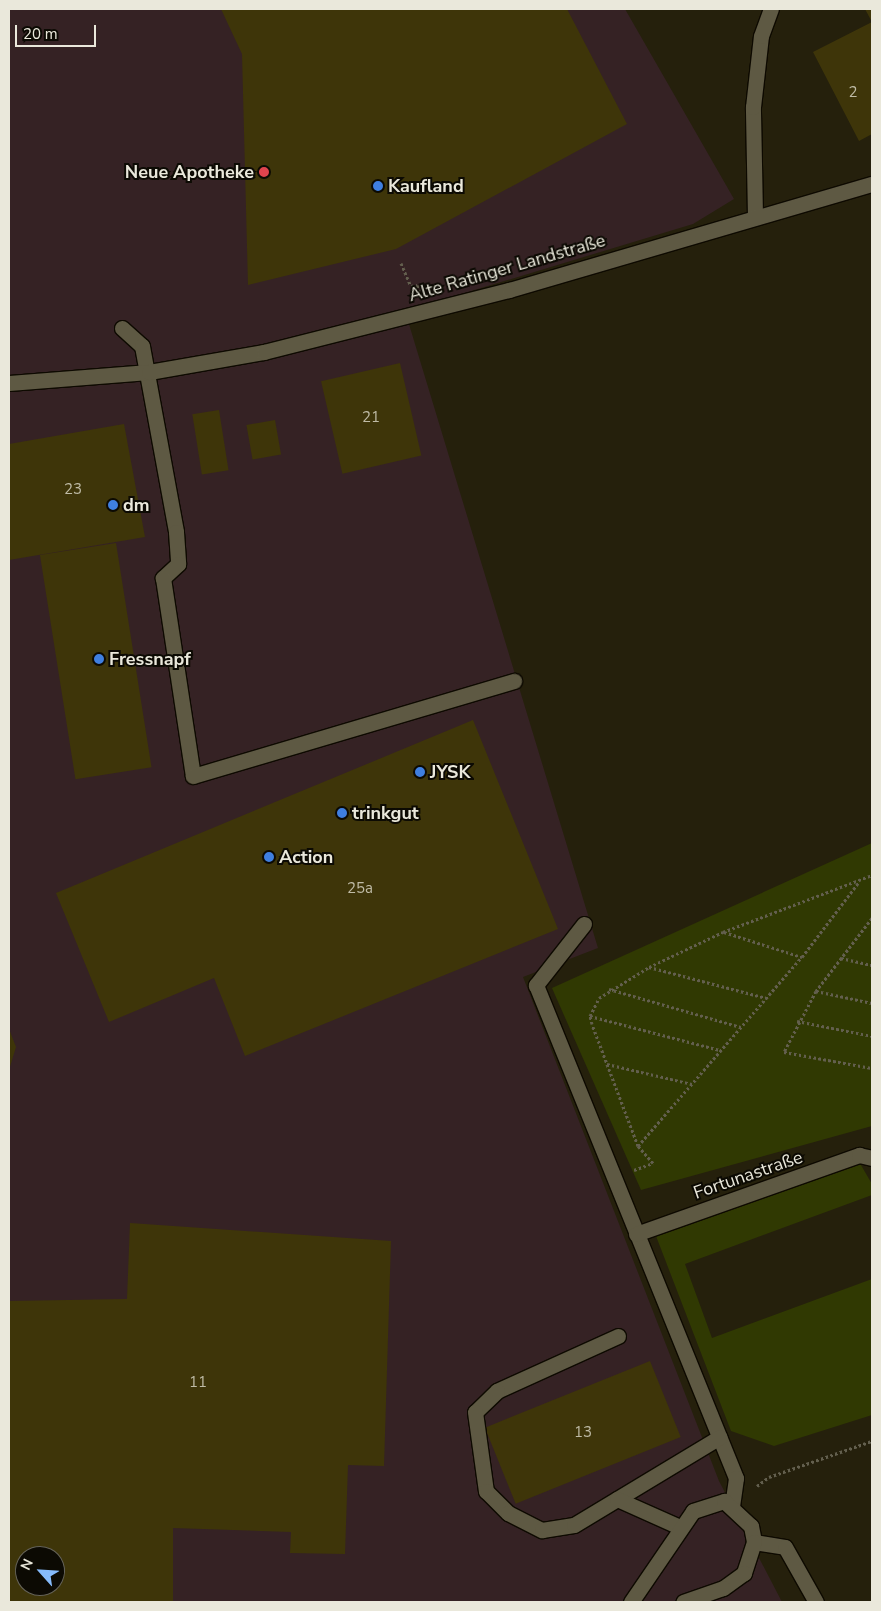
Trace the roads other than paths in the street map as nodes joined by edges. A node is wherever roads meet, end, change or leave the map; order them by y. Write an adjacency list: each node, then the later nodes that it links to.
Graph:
1 (771, 9): 3 (street)
2 (872, 184): 3 (street, Alte Ratinger Landstraße)
3 (755, 216): 5 (street, Alte Ratinger Landstraße)
4 (122, 328): 5 (street)
5 (149, 372): 6 (street, Alte Ratinger Landstraße); 7 (street)
6 (9, 383)
7 (514, 681)
8 (584, 924): 10 (street)
9 (872, 1158): 10 (street, Fortunastraße)
10 (636, 1234): 12 (street)
11 (618, 1336): 13 (street)
12 (720, 1438): 13 (street); 14 (street)
13 (617, 1499): 15 (street)
14 (732, 1505): 15 (street); 16 (street)
15 (680, 1527): 17 (street)
16 (754, 1542): 18 (street); 19 (street)
17 (630, 1602)
18 (683, 1602)
19 (816, 1602)

